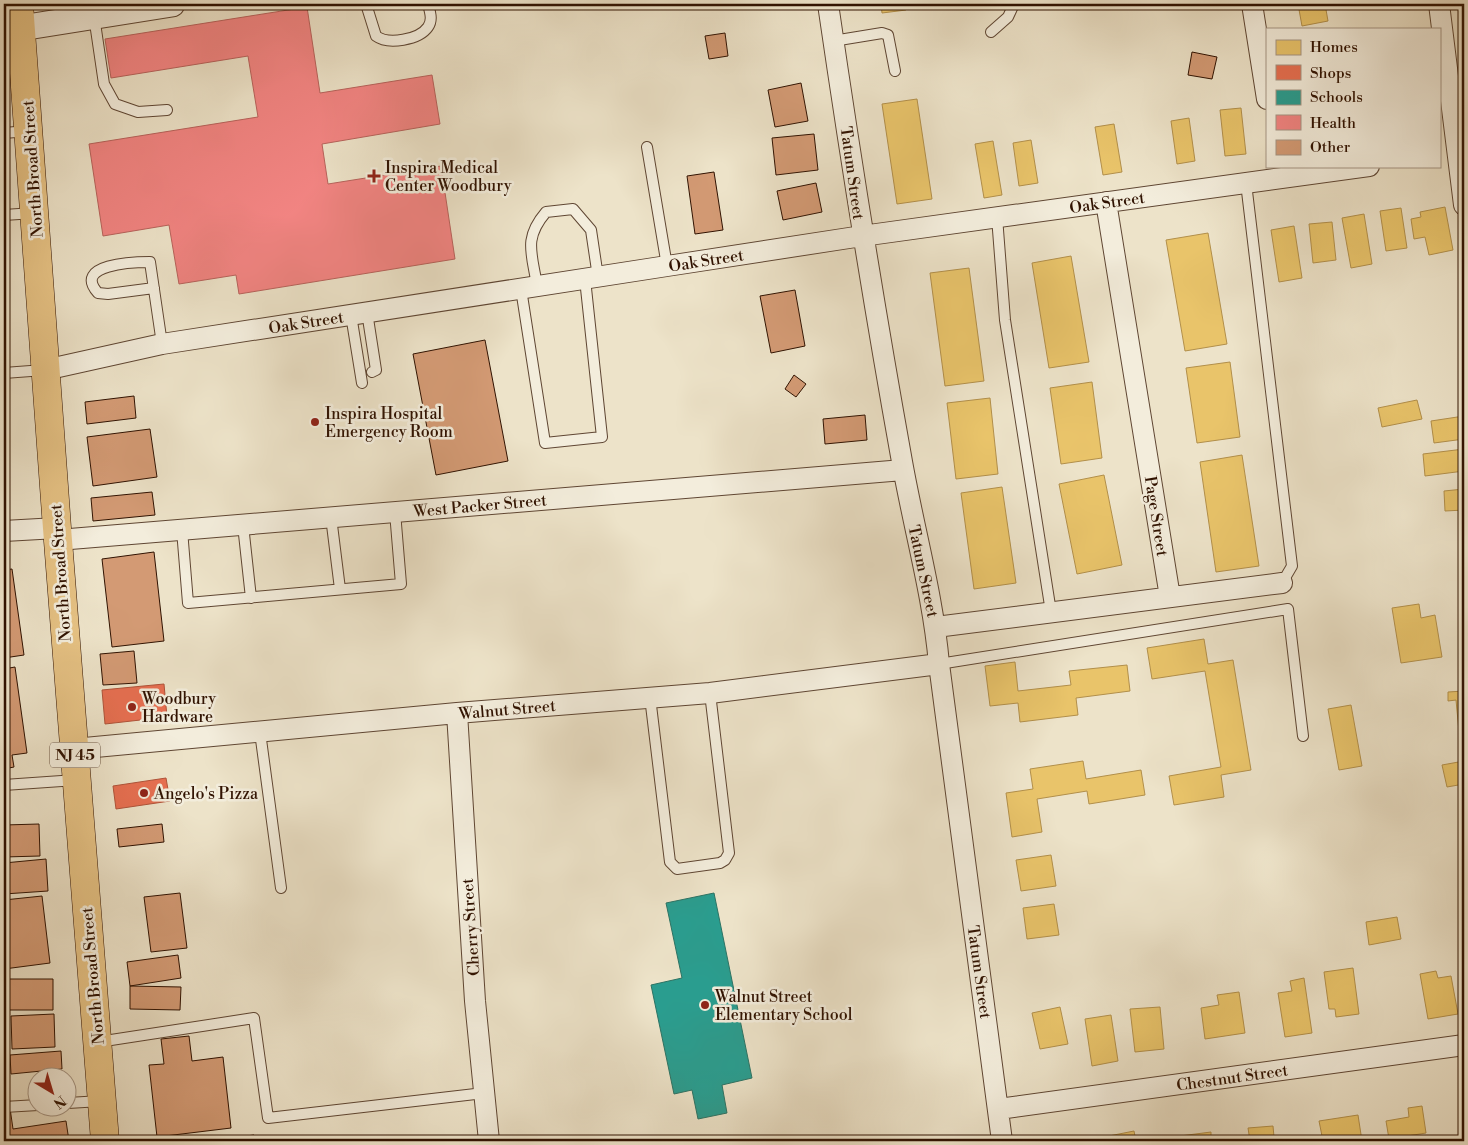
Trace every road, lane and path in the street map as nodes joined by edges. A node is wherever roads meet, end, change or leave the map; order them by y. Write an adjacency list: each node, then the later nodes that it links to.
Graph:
1 (172, 4): 8 (street)
2 (366, 4): 3 (lane)
3 (428, 4)
4 (828, 4): 11 (street, Tatum Street)
5 (1014, 4): 10 (lane)
6 (1252, 4): 13 (street)
7 (1439, 4): 17 (street)
8 (94, 16): 9 (street); 14 (lane)
9 (15, 22): 15 (main road, North Broad Street / NJ 45)
10 (991, 32)
11 (833, 41): 12 (lane); 26 (street, Tatum Street)
12 (895, 71)
13 (1266, 93)
14 (167, 110)
15 (16, 132): 23 (main road, North Broad Street / NJ 45)
16 (647, 146): 27 (lane)
17 (1448, 156): 22 (street)
18 (1339, 168): 19 (street, Oak Street)
19 (1278, 172): 20 (street, Oak Street)
20 (1246, 183): 21 (street, Oak Street); 44 (lane)
21 (1106, 202): 25 (street, Oak Street); 46 (street, Page Street)
22 (1464, 205)
23 (34, 213): 24 (lane); 33 (main road, North Broad Street / NJ 45)
24 (4, 215)
25 (997, 217): 26 (street, Oak Street); 48 (lane)
26 (862, 236): 27 (street, Oak Street); 37 (street, Tatum Street)
27 (667, 266): 28 (street, Oak Street)
28 (591, 278): 29 (street, Oak Street); 29 (lane); 29 (lane)
29 (529, 287): 31 (street, Oak Street)
30 (154, 288): 30 (lane); 32 (lane)
31 (359, 313): 32 (street, Oak Street); 34 (lane); 36 (lane)
32 (162, 344): 33 (street, Oak Street)
33 (45, 370): 35 (lane); 43 (main road, North Broad Street / NJ 45)
34 (372, 372)
35 (4, 373)
36 (362, 382)
37 (903, 470): 38 (street, West Packer Street); 49 (street, Tatum Street)
38 (395, 512): 39 (street, West Packer Street); 45 (lane)
39 (331, 518): 40 (street, West Packer Street); 45 (lane)
40 (244, 525): 41 (street, West Packer Street); 47 (lane)
41 (182, 530): 43 (street, West Packer Street); 47 (lane)
42 (4, 531): 43 (street, West Packer Street)
43 (57, 534): 56 (main road, North Broad Street / NJ 45)
44 (1282, 583): 46 (street)
45 (340, 589): 47 (lane)
46 (1170, 597): 48 (street)
47 (251, 598)
48 (1051, 612): 49 (street)
49 (936, 627): 50 (street, Tatum Street)
50 (939, 664): 51 (street, Walnut Street); 55 (lane); 67 (street, Tatum Street)
51 (710, 693): 52 (street, Walnut Street); 52 (lane)
52 (650, 697): 53 (street, Walnut Street)
53 (456, 713): 54 (street, Walnut Street); 62 (street, Cherry Street)
54 (260, 732): 56 (street, Walnut Street); 59 (lane)
55 (1303, 736)
56 (74, 749): 57 (main road, North Broad Street / NJ 45)
57 (77, 780): 58 (lane); 60 (main road, North Broad Street / NJ 45)
58 (4, 785)
59 (281, 888)
60 (97, 1042): 62 (lane); 63 (main road, North Broad Street / NJ 45)
61 (1464, 1045): 67 (street, Chestnut Street)
62 (484, 1093): 69 (street, Cherry Street)
63 (102, 1101): 64 (lane); 68 (main road, North Broad Street / NJ 45)
64 (78, 1102)
65 (28, 1106): 66 (lane)
66 (4, 1107)
67 (999, 1109): 70 (street, Tatum Street)
68 (105, 1141)
69 (489, 1141)
70 (1002, 1141)

